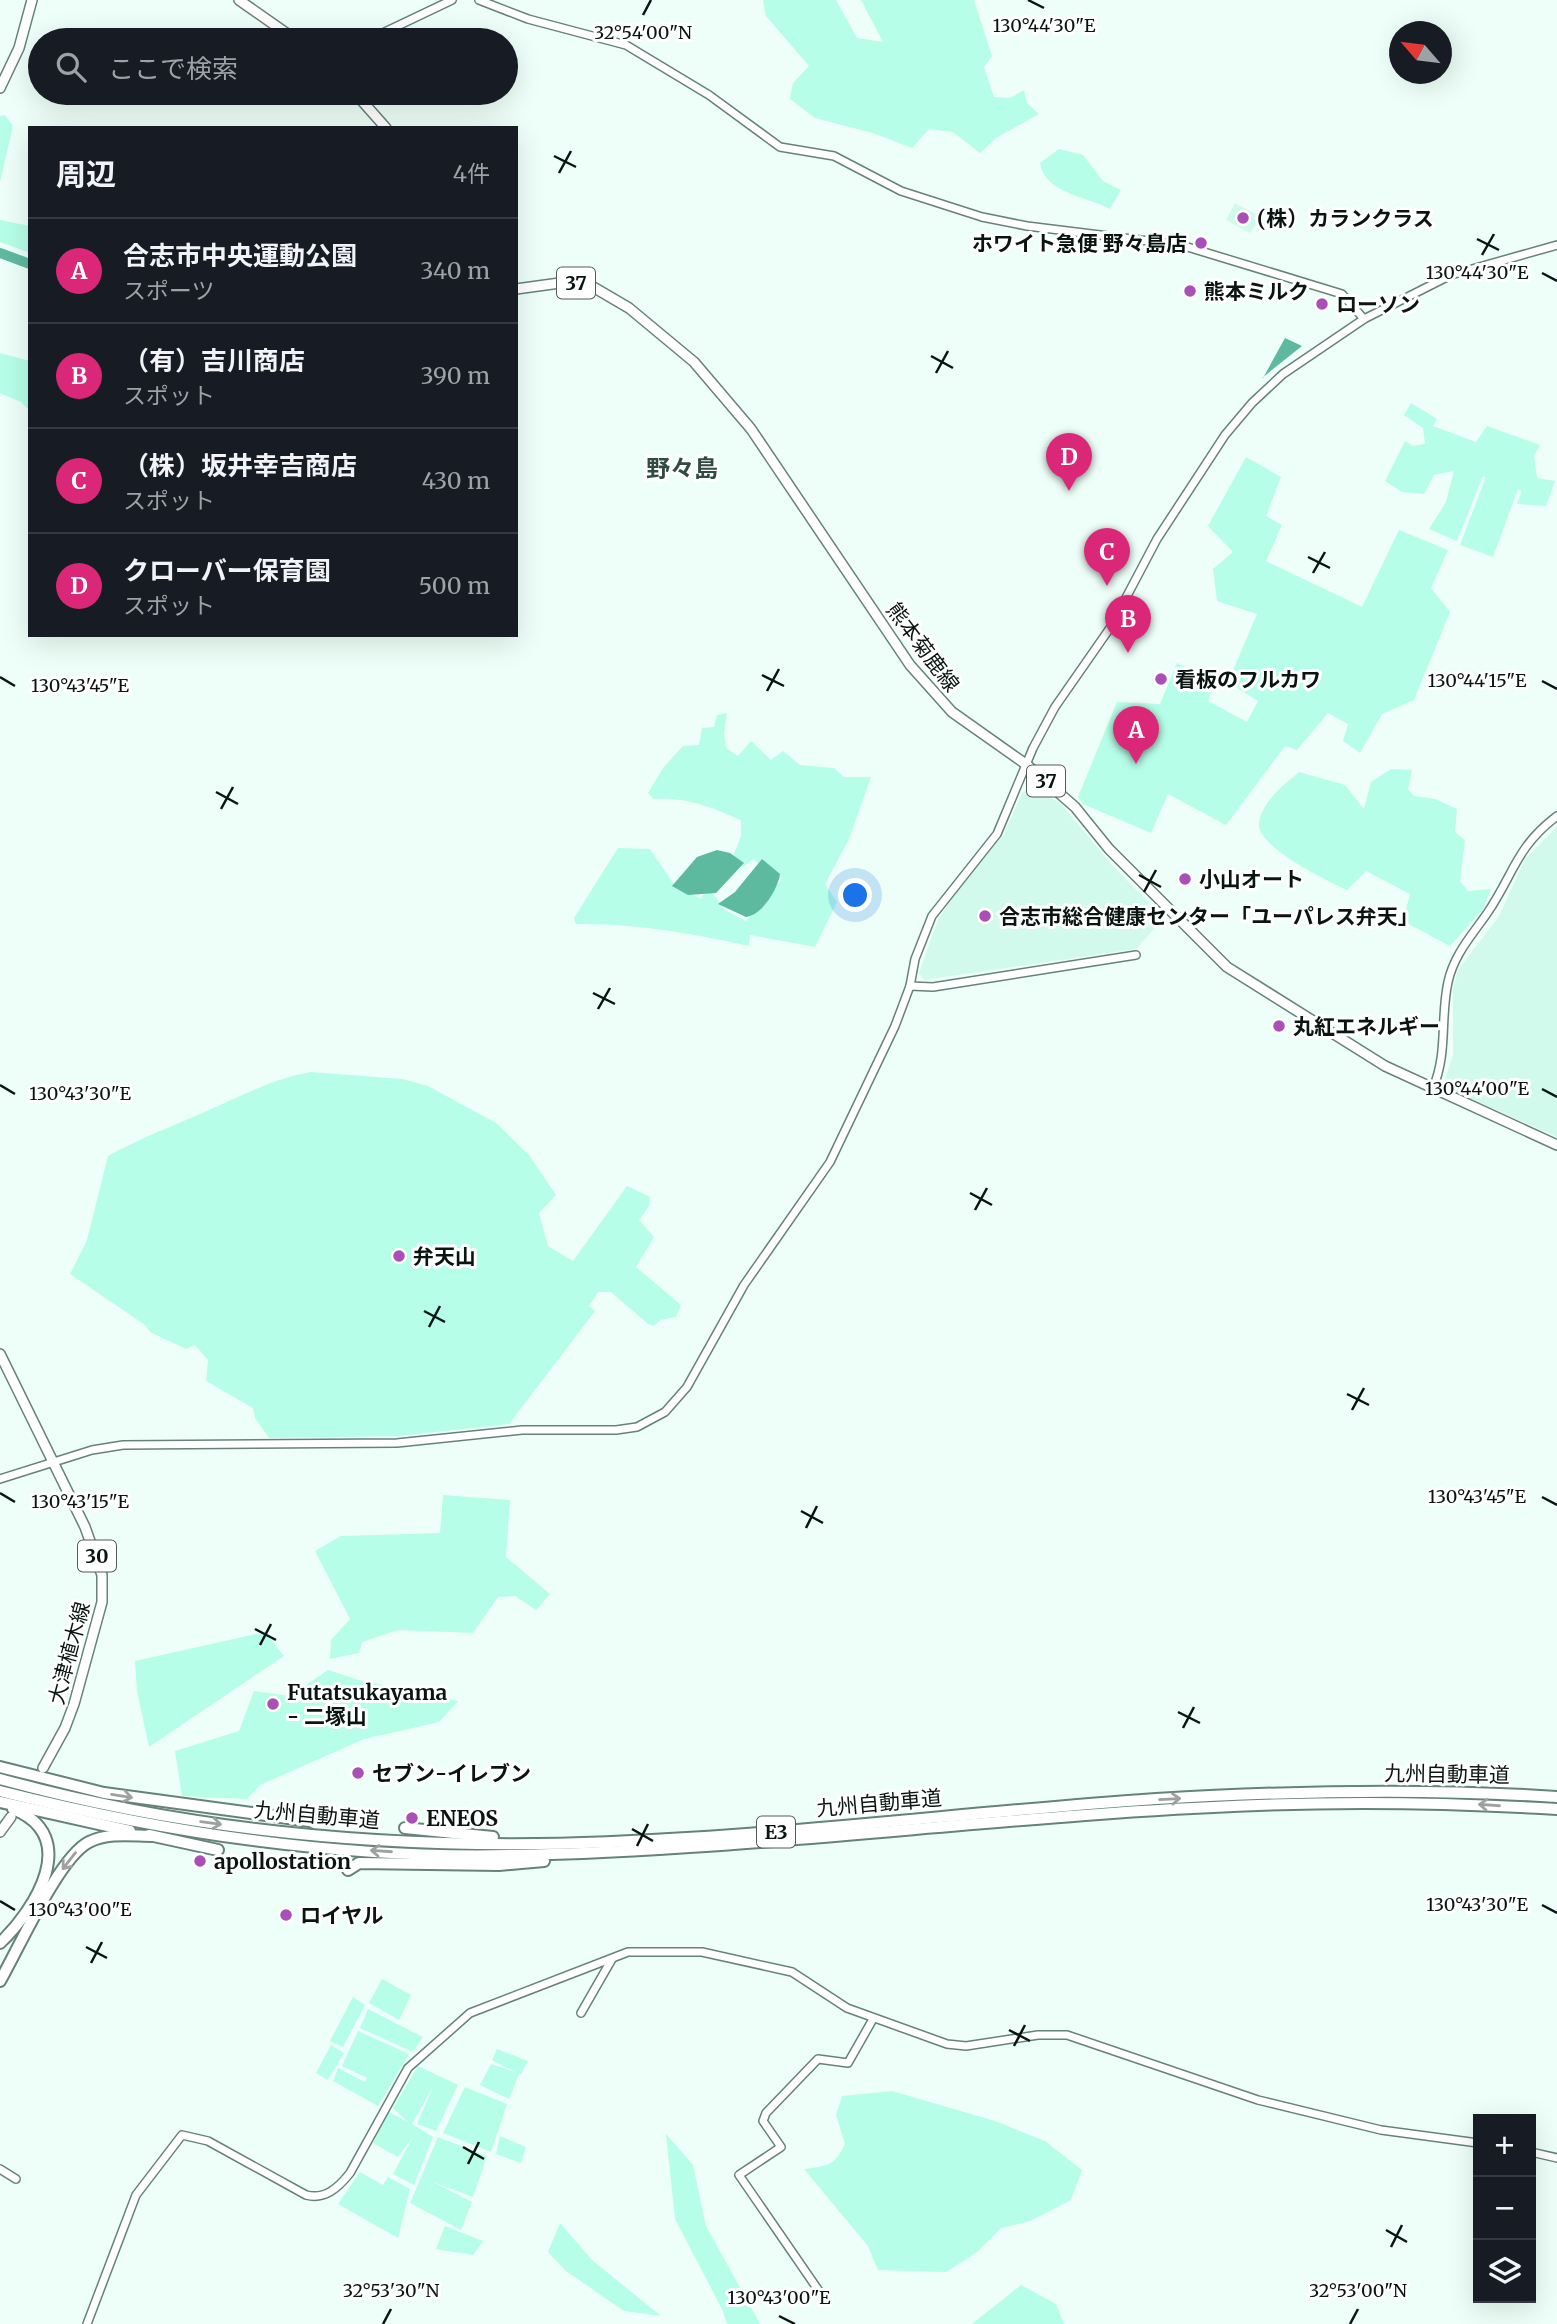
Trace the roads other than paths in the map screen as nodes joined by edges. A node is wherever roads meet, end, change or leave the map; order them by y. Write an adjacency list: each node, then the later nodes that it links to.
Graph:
1 (32, 0): 7 (main road)
2 (239, 0): 5 (main road)
3 (452, 0): 6 (street)
4 (479, 0): 12 (street)
5 (279, 28)
6 (393, 28)
7 (0, 88)
8 (366, 105): 9 (main road)
9 (384, 126)
10 (1557, 244): 12 (street)
11 (518, 289): 13 (main road, 熊本菊鹿線 / 37)
12 (1364, 320): 13 (street)
13 (1027, 765): 16 (street); 17 (main road, 熊本菊鹿線 / 37)
14 (1557, 816): 17 (street)
15 (1136, 956): 16 (street)
16 (910, 986): 20 (street)
17 (1433, 1088): 18 (main road, 熊本菊鹿線 / 37)
18 (1557, 1145)
19 (0, 1354): 20 (main road, 大津植木線 / 30)
20 (53, 1464): 21 (street); 23 (main road, 大津植木線 / 30)
21 (0, 1479)
22 (3, 1767): 30 (highway, one-way to 30)
23 (43, 1768)
24 (0, 1779): 34 (highway, 九州自動車道 / E3, one-way to 34)
25 (0, 1791): 35 (highway, 九州自動車道 / E3, one-way to 25)
26 (1557, 1797): 34 (highway, 九州自動車道 / E3, one-way to 26)
27 (0, 1803): 33 (highway); 38 (highway)
28 (1557, 1809): 35 (highway, 九州自動車道 / E3, one-way to 35)
29 (11, 1817): 32 (main road)
30 (310, 1821)
31 (405, 1828): 34 (highway)
32 (0, 1832)
33 (153, 1836): 36 (highway); 40 (highway, one-way to 40)
34 (610, 1842)
35 (683, 1849): 37 (highway)
36 (218, 1850)
37 (348, 1870)
38 (0, 1944)
39 (613, 1959): 41 (street); 42 (street); 49 (street)
40 (0, 1981)
41 (581, 2012)
42 (873, 2019): 43 (street); 48 (street)
43 (1473, 2142)
44 (1536, 2153): 45 (street)
45 (1557, 2158)
46 (0, 2169): 47 (street)
47 (16, 2179)
48 (821, 2294)
49 (87, 2324)

